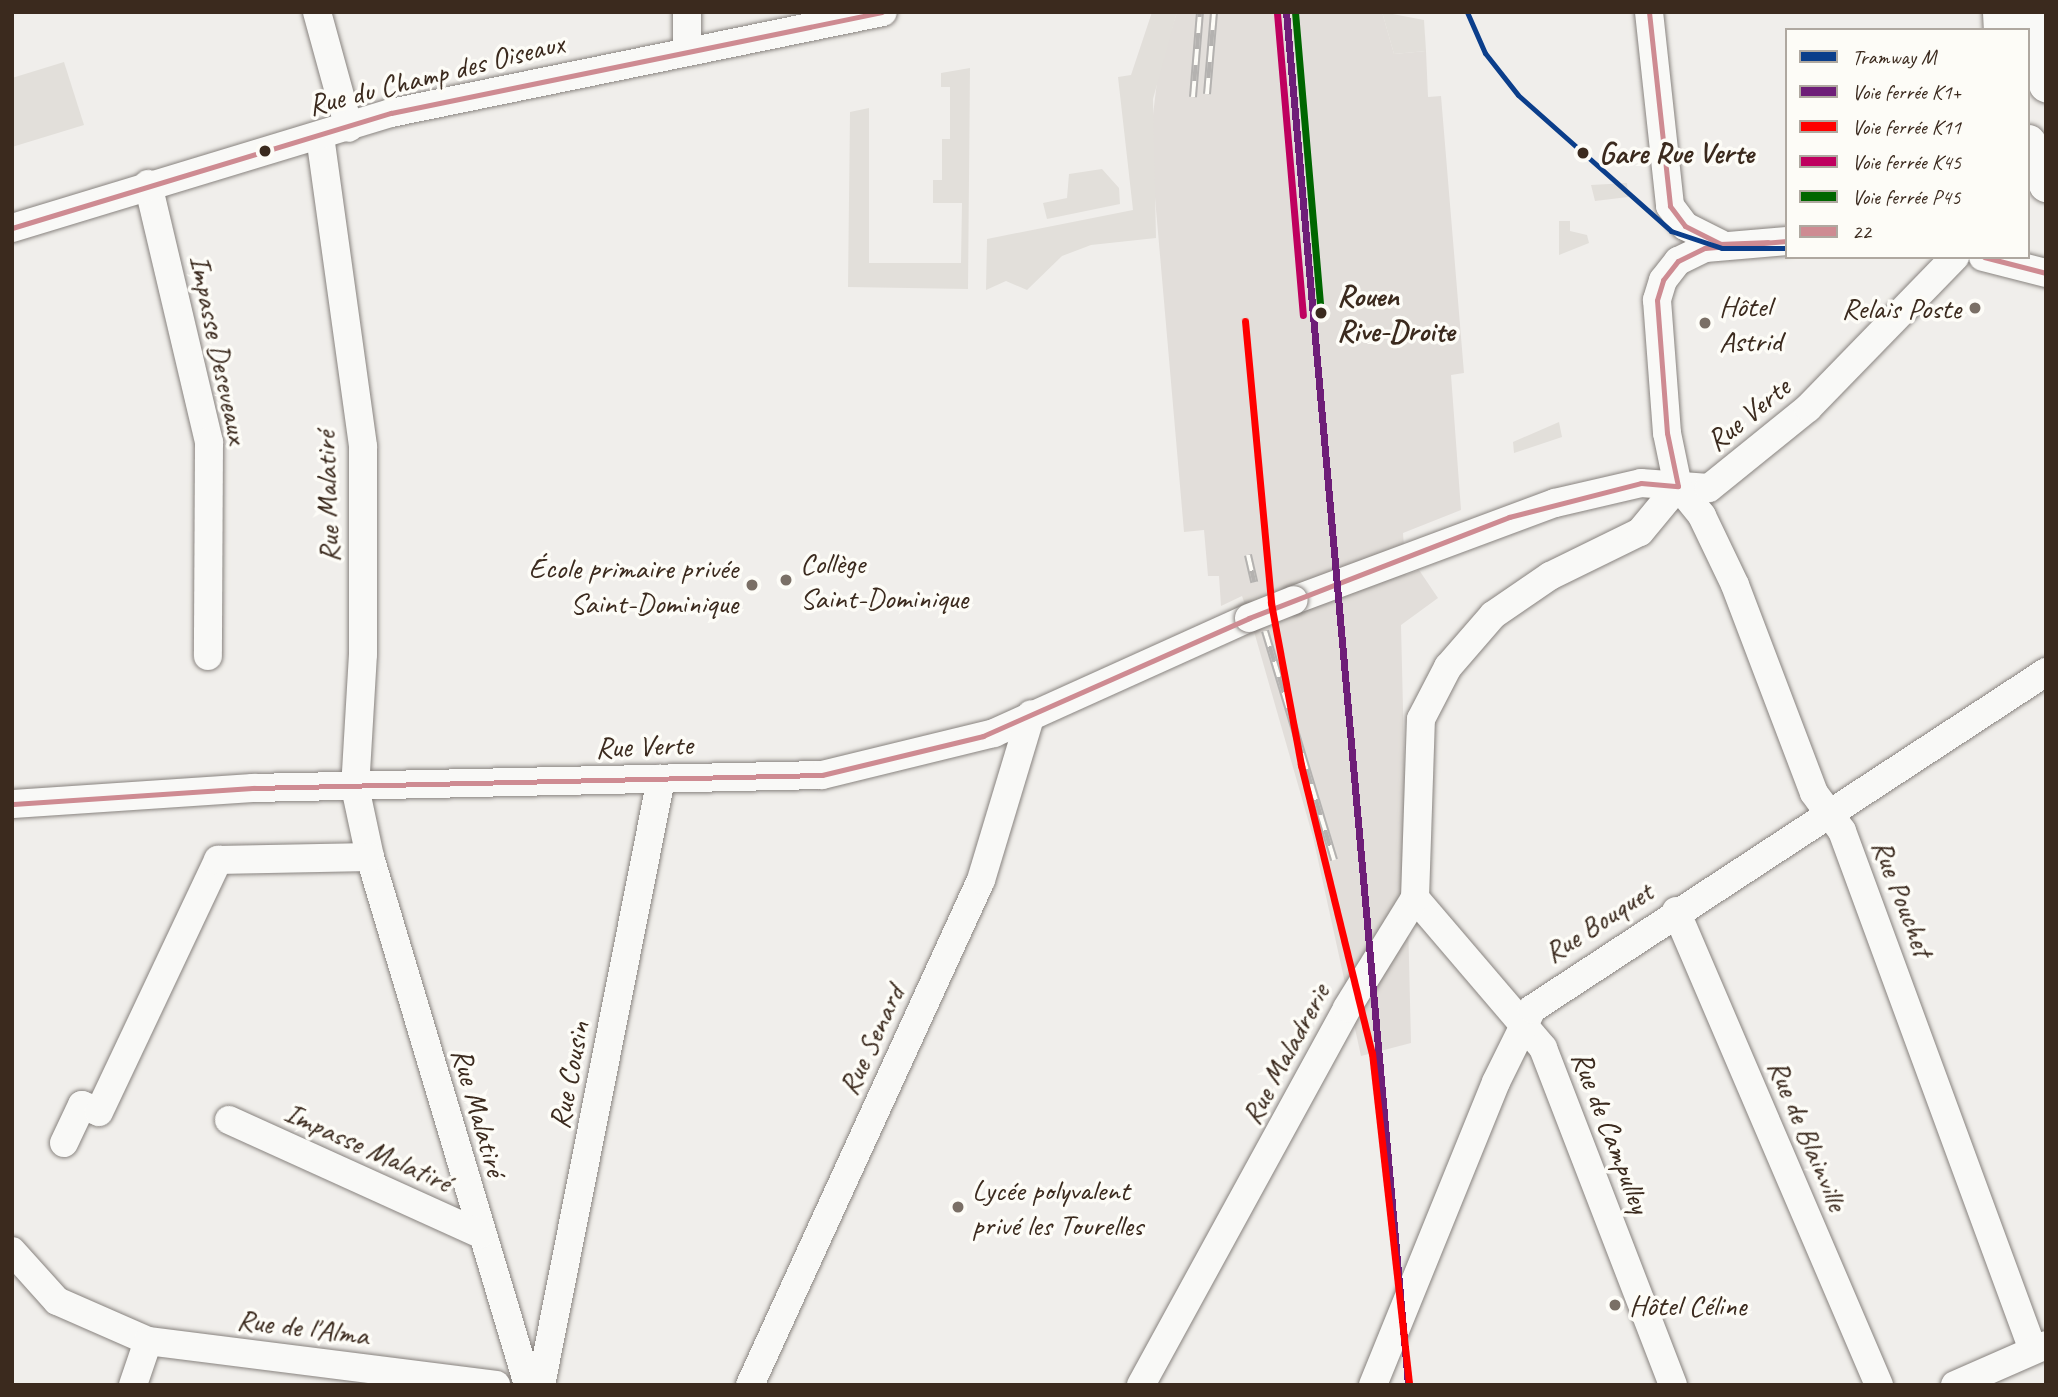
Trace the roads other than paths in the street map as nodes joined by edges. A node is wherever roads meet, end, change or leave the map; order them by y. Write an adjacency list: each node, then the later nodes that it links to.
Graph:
1 (317, 12): 8 (street)
2 (687, 12): 6 (street)
3 (1649, 12): 15 (street)
4 (2031, 12): 7 (main road)
5 (874, 13): 6 (street, Rue du Champ des Oiseaux)
6 (687, 52): 8 (street, Rue du Champ des Oiseaux)
7 (2046, 84)
8 (349, 128): 9 (street, Rue du Champ des Oiseaux)
9 (320, 136): 11 (street, Rue du Champ des Oiseaux); 24 (street, Rue Malatiré)
10 (2030, 147): 12 (main road)
11 (148, 184): 13 (street, Rue du Champ des Oiseaux); 20 (street, Impasse Deseveaux)
12 (2046, 184)
13 (12, 228)
14 (1785, 241): 15 (street)
15 (1721, 244): 19 (street)
16 (1953, 259): 19 (street, Rue Verte)
17 (1991, 259): 18 (street)
18 (2046, 273)
19 (1678, 486): 22 (street, Rue Verte, bridge); 26 (street, Rue Pouchet); 28 (street, Rue Maladrerie)
20 (208, 656)
21 (2046, 672): 26 (street, Rue Bouquet)
22 (1031, 714): 23 (street, Rue Verte); 42 (street, Rue Senard)
23 (661, 779): 24 (street, Rue Verte); 41 (street, Rue Cousin)
24 (355, 787): 25 (street, Rue Verte); 27 (street, Rue Malatiré)
25 (12, 804)
26 (1826, 813): 29 (street, Rue Bouquet); 36 (street, Rue Pouchet)
27 (370, 857): 32 (street); 33 (street, Rue Malatiré)
28 (1412, 900): 30 (street, Rue de Campulley); 43 (street, Rue Maladrerie)
29 (1676, 911): 30 (street, Rue Bouquet); 46 (street, Rue de Blainville)
30 (1520, 1027): 44 (street, Rue Bouquet); 45 (street, Rue de Campulley)
31 (229, 1120): 33 (street, Impasse Malatiré)
32 (64, 1143)
33 (480, 1234): 40 (street, Rue Malatiré)
34 (12, 1251): 35 (street, Rue de l'Alma)
35 (148, 1341): 38 (street); 39 (street, Rue de l'Alma)
36 (2039, 1347): 37 (street)
37 (1964, 1383)
38 (133, 1385)
39 (496, 1385)
40 (528, 1385)
41 (541, 1385)
42 (750, 1385)
43 (1142, 1385)
44 (1373, 1385)
45 (1673, 1385)
46 (1879, 1385)

